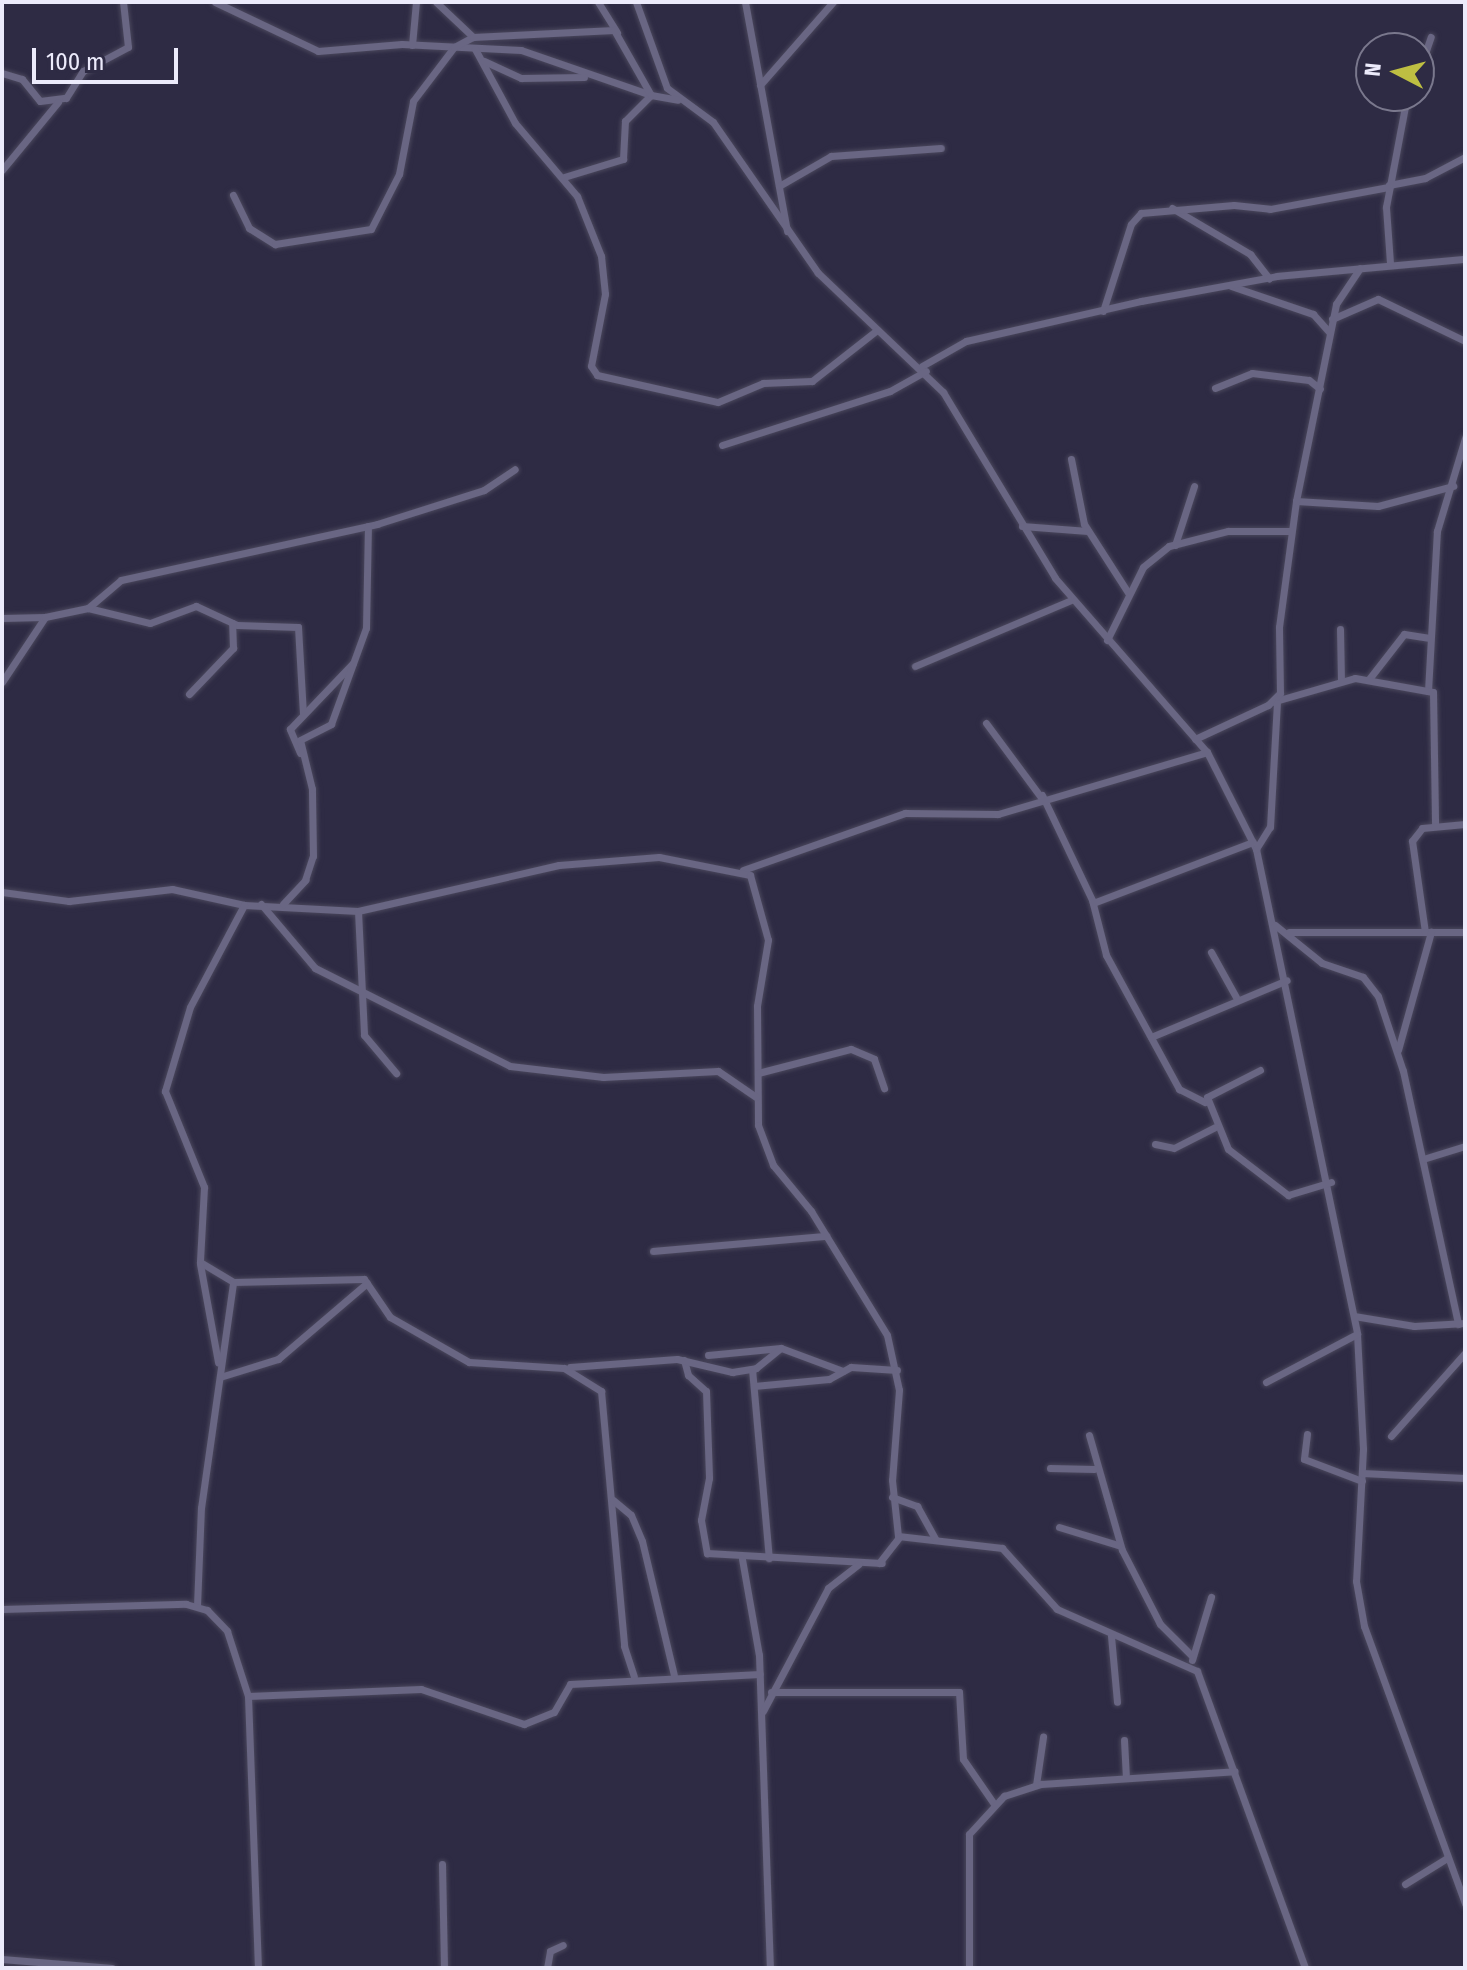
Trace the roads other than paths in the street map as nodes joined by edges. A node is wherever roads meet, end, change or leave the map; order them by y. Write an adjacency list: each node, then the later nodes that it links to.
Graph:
1 (123, 2): 20 (street)
2 (215, 2): 11 (street)
3 (416, 2): 11 (street)
4 (436, 2): 10 (street)
5 (598, 2): 9 (street)
6 (636, 2): 19 (street)
7 (833, 2): 17 (street)
8 (747, 4): 17 (street)
9 (617, 33): 10 (street); 18 (street)
10 (473, 37): 12 (street)
11 (412, 45): 12 (street)
12 (454, 47): 13 (street); 28 (street)
13 (475, 49): 14 (street); 16 (street)
14 (483, 61): 16 (street); 25 (street)
15 (2, 73): 20 (street)
16 (586, 76): 18 (street)
17 (760, 85): 26 (street)
18 (651, 95): 19 (street); 25 (street)
19 (680, 101): 30 (street)
20 (58, 102): 24 (street)
21 (1404, 112): 27 (street)
22 (941, 148): 26 (street)
23 (1465, 157): 27 (street)
24 (2, 170)
25 (564, 177): 38 (street)
26 (779, 186): 30 (street)
27 (1389, 186): 29 (street); 32 (street)
28 (233, 195)
29 (1171, 207): 34 (street); 36 (street)
30 (788, 236): 38 (street)
31 (1465, 259): 32 (street)
32 (1390, 263): 33 (street)
33 (1360, 268): 34 (street); 37 (street)
34 (1269, 278): 35 (street)
35 (1228, 285): 36 (street); 39 (street)
36 (1103, 311): 41 (street)
37 (1332, 319): 39 (street); 40 (street)
38 (877, 330): 41 (street)
39 (1330, 334): 43 (street)
40 (1465, 341)
41 (924, 369): 45 (street); 52 (street)
42 (1215, 388): 43 (street)
43 (1320, 389): 50 (street)
44 (1465, 438): 49 (street)
45 (722, 445)
46 (1071, 459): 53 (street)
47 (515, 469): 51 (street)
48 (1194, 486): 55 (street)
49 (1453, 486): 50 (street); 63 (street)
50 (1296, 501): 54 (street)
51 (368, 526): 58 (street); 65 (street)
52 (1022, 526): 53 (street); 57 (street)
53 (1088, 531): 56 (street)
54 (1291, 531): 55 (street); 72 (street)
55 (1175, 545): 56 (street)
56 (1129, 594): 64 (street)
57 (1071, 600): 64 (street); 66 (street)
58 (88, 608): 59 (street); 61 (street)
59 (45, 617): 60 (street); 69 (street)
60 (2, 618)
61 (232, 623): 71 (street); 73 (street)
62 (1340, 629): 68 (street)
63 (1430, 638): 67 (street); 70 (street)
64 (1107, 640): 75 (street)
65 (355, 662): 73 (street); 77 (street)
66 (915, 666)
67 (1369, 679): 68 (street); 70 (street)
68 (1341, 680): 72 (street)
69 (2, 682)
70 (1428, 691): 80 (street)
71 (189, 694)
72 (1274, 703): 75 (street); 81 (street)
73 (303, 713): 77 (street)
74 (986, 723): 78 (street)
75 (1195, 739): 76 (street)
76 (1207, 752): 78 (street); 81 (street)
77 (303, 755): 86 (street)
78 (1041, 796): 82 (street); 84 (street)
79 (1465, 824): 80 (street)
80 (1435, 826): 91 (street)
81 (1254, 846): 84 (street); 89 (street)
82 (743, 870): 88 (street); 101 (street)
83 (2, 892): 87 (street)
84 (1093, 903): 97 (street)
85 (261, 904): 86 (street); 87 (street); 95 (street)
86 (283, 904): 88 (street)
87 (244, 905): 112 (street)
88 (358, 911): 95 (street)
89 (1275, 925): 90 (street); 94 (street)
90 (1289, 932): 91 (street); 98 (street)
91 (1428, 932): 92 (street); 98 (street)
92 (1465, 932)
93 (1211, 952): 96 (street)
94 (1287, 980): 96 (street); 109 (street)
95 (359, 990): 100 (street); 103 (street)
96 (1237, 999): 97 (street)
97 (1151, 1037): 104 (street)
98 (1398, 1052): 108 (street)
99 (1260, 1070): 104 (street)
100 (396, 1073)
101 (758, 1073): 102 (street); 103 (street)
102 (884, 1088)
103 (756, 1097): 110 (street)
104 (1205, 1102): 105 (street)
105 (1215, 1127): 106 (street); 109 (street)
106 (1155, 1144)
107 (1465, 1146): 108 (street)
108 (1423, 1159): 116 (street)
109 (1331, 1182): 115 (street)
110 (826, 1236): 111 (street); 125 (street)
111 (653, 1251)
112 (200, 1262): 113 (street); 122 (street)
113 (233, 1282): 114 (street); 122 (street)
114 (367, 1283): 123 (street); 127 (street)
115 (1354, 1316): 116 (street); 117 (street)
116 (1462, 1324)
117 (1357, 1334): 128 (street); 135 (street)
118 (781, 1348): 120 (street); 124 (street); 126 (street)
119 (1465, 1353): 132 (street)
120 (708, 1355)
121 (684, 1360): 123 (street); 124 (street); 144 (street)
122 (220, 1368): 127 (street)
123 (564, 1368): 138 (street)
124 (752, 1369): 129 (street)
125 (897, 1370): 126 (street); 137 (street)
126 (843, 1371): 129 (street)
127 (220, 1377): 147 (street)
128 (1266, 1382)
129 (754, 1386): 143 (street)
130 (1307, 1434): 135 (street)
131 (1089, 1435): 134 (street)
132 (1391, 1436)
133 (1050, 1468): 134 (street)
134 (1094, 1469): 142 (street)
135 (1362, 1477): 136 (street); 165 (street)
136 (1465, 1478)
137 (892, 1497): 140 (street); 141 (street)
138 (613, 1500): 153 (street); 154 (street)
139 (1059, 1527): 142 (street)
140 (899, 1537): 141 (street); 145 (street)
141 (935, 1539): 149 (street)
142 (1120, 1546): 150 (street)
143 (769, 1558): 144 (street); 145 (street)
144 (742, 1559): 152 (street)
145 (882, 1563): 155 (street)
146 (1211, 1597): 150 (street)
147 (197, 1606): 148 (street); 156 (street)
148 (2, 1609)
149 (1111, 1636): 151 (street); 157 (street)
150 (1192, 1656): 151 (street)
151 (1192, 1666): 161 (street)
152 (760, 1674): 153 (street); 158 (street)
153 (674, 1675): 154 (street)
154 (634, 1676): 156 (street)
155 (771, 1692): 158 (street); 164 (street)
156 (248, 1696): 172 (street)
157 (1117, 1702)
158 (762, 1713): 175 (street)
159 (1043, 1737): 163 (street)
160 (1124, 1740): 162 (street)
161 (1235, 1771): 162 (street); 177 (street)
162 (1126, 1777): 163 (street)
163 (1036, 1785): 164 (street)
164 (994, 1804): 176 (street)
165 (1447, 1858): 167 (street); 168 (street)
166 (442, 1864): 173 (street)
167 (1405, 1884)
168 (1465, 1904)
169 (563, 1945): 174 (street)
170 (2, 1959): 171 (street)
171 (112, 1968)
172 (258, 1968)
173 (444, 1968)
174 (547, 1968)
175 (770, 1968)
176 (969, 1968)
177 (1305, 1968)

